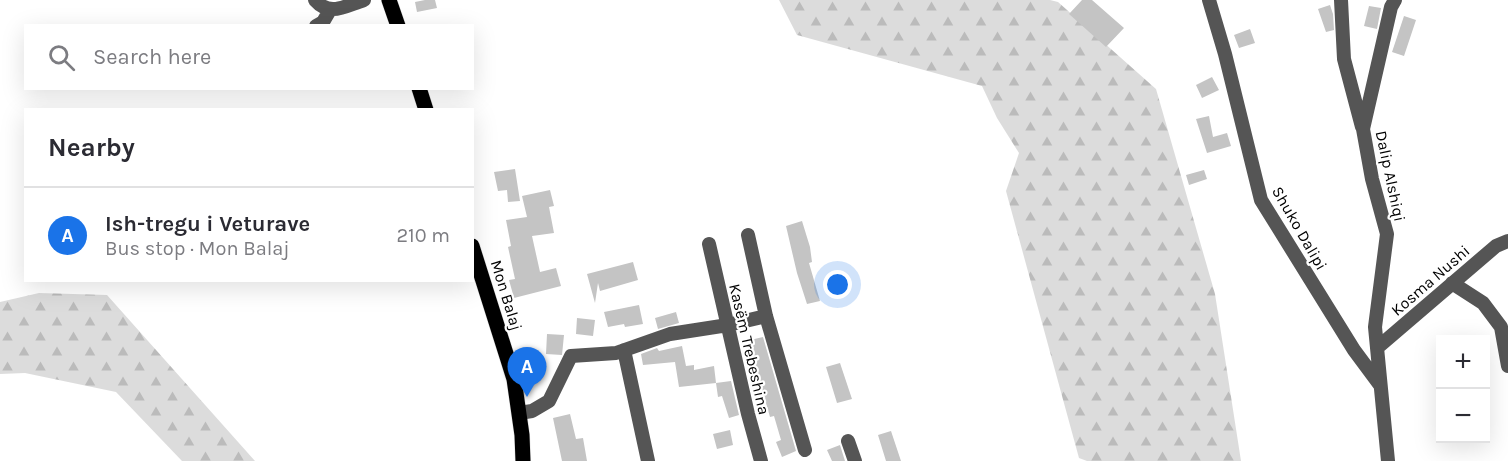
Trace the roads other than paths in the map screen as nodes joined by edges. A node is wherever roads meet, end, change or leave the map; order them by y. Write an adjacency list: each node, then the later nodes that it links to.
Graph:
1 (315, 0): 7 (street)
2 (364, 0): 7 (street)
3 (389, 0): 9 (main road)
4 (1209, 0): 23 (street, Shuko Dalipi)
5 (1341, 0): 12 (street)
6 (1392, 2): 12 (street, Dalip Alshiqi)
7 (330, 10): 8 (street)
8 (320, 24)
9 (397, 24)
10 (420, 90): 11 (main road)
11 (425, 108)
12 (1363, 129): 20 (street, Dalip Alshiqi)
13 (748, 235): 18 (street)
14 (1508, 241): 17 (street, Kosma Nushi)
15 (709, 244): 19 (street, Kasëm Trebeshina)
16 (474, 252): 24 (main road, Mon Balaj)
17 (1452, 283): 20 (street, Kosma Nushi); 22 (street)
18 (766, 316): 19 (street); 26 (street)
19 (728, 325): 21 (street); 29 (street, Kasëm Trebeshina)
20 (1377, 348): 23 (street, Dalip Alshiqi)
21 (624, 350): 24 (street); 28 (street)
22 (1508, 366)
23 (1381, 386): 31 (street, Dalip Alshiqi)
24 (519, 412): 27 (main road, Mon Balaj)
25 (848, 441): 30 (street)
26 (805, 450)
27 (523, 461)
28 (648, 461)
29 (761, 461)
30 (855, 461)
31 (1388, 461)

